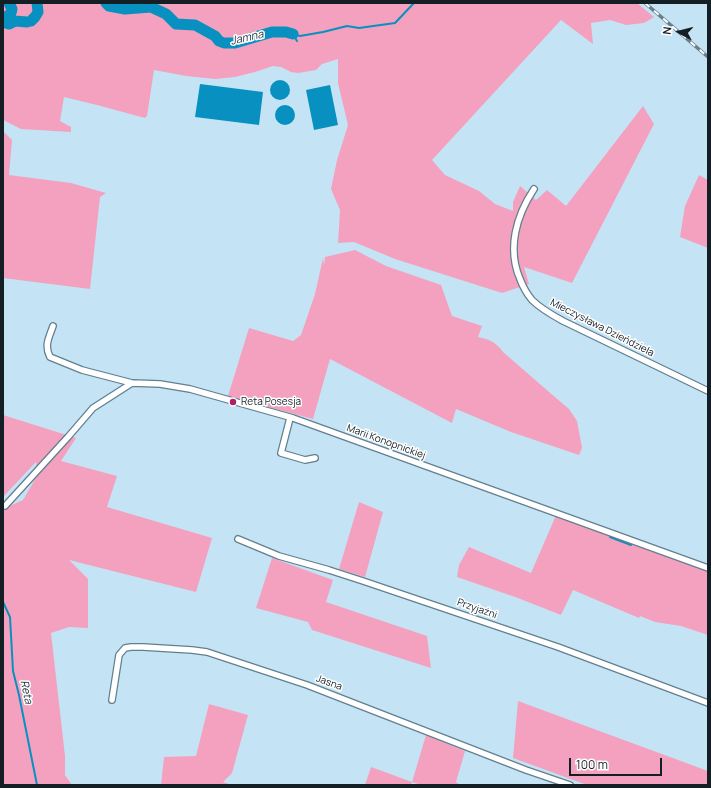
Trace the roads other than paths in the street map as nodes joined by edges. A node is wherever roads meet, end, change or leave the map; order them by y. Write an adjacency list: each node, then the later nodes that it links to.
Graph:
1 (534, 189): 4 (street, Mieczysława Dzieńdziela)
2 (53, 326): 3 (street, Marii Konopnickiej)
3 (132, 383): 5 (street, Marii Konopnickiej); 7 (street)
4 (708, 390)
5 (290, 418): 6 (street); 9 (street, Marii Konopnickiej)
6 (315, 458)
7 (3, 506)
8 (238, 539): 11 (street, Przyjaźni)
9 (708, 568)
10 (112, 700): 12 (street, Jasna)
11 (708, 703)
12 (570, 785)

